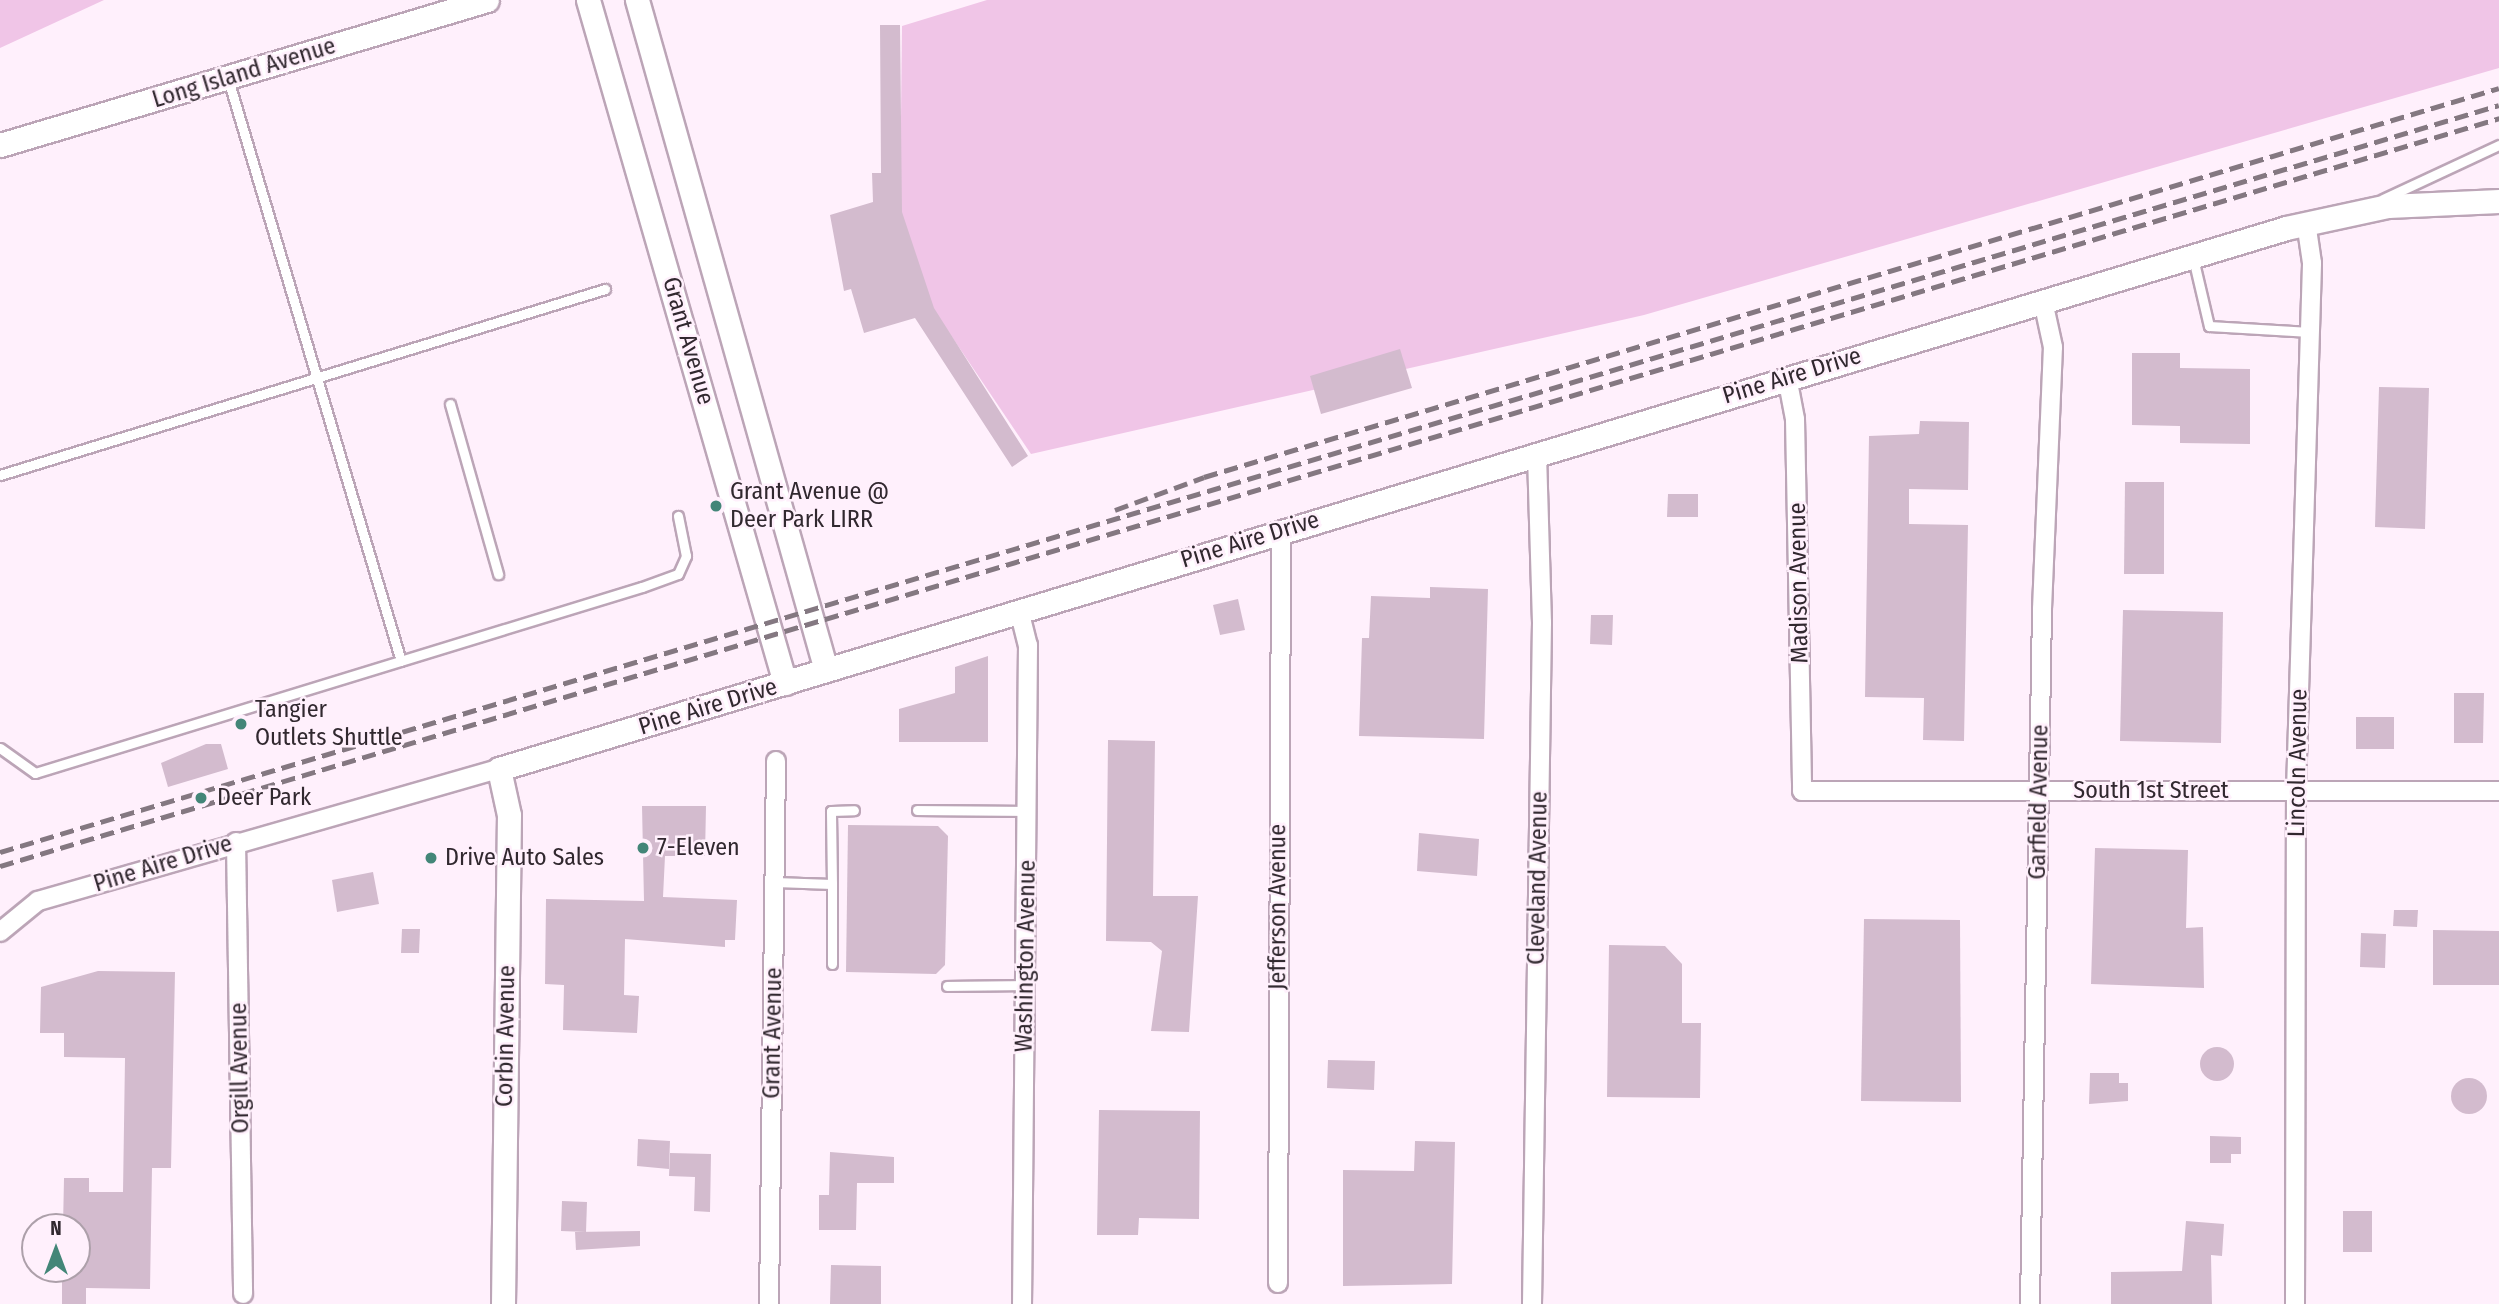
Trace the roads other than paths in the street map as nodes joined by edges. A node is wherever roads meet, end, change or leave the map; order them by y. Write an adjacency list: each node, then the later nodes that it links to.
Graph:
1 (486, 0): 4 (street, Long Island Avenue)
2 (588, 0): 25 (street, Grant Avenue)
3 (637, 0): 24 (street, Grant Avenue)
4 (227, 78): 5 (street, Long Island Avenue); 14 (lane)
5 (0, 145)
6 (2499, 145): 8 (lane)
7 (2499, 201): 8 (street, Pine Aire Drive)
8 (2363, 209): 9 (street, Pine Aire Drive)
9 (2306, 222): 10 (street, Pine Aire Drive); 13 (street, Lincoln Avenue)
10 (2193, 256): 12 (street, Pine Aire Drive); 13 (lane)
11 (605, 289): 14 (lane)
12 (2043, 301): 15 (street, Pine Aire Drive); 30 (street, Garfield Avenue)
13 (2310, 332): 31 (street, Lincoln Avenue)
14 (314, 376): 18 (lane); 23 (lane)
15 (1787, 377): 17 (street, Pine Aire Drive); 29 (street, Madison Avenue)
16 (450, 404): 21 (lane)
17 (1537, 453): 20 (street, Pine Aire Drive); 48 (street, Cleveland Avenue)
18 (0, 475)
19 (678, 516): 23 (lane)
20 (1281, 531): 22 (street, Pine Aire Drive); 43 (street, Jefferson Avenue)
21 (498, 575)
22 (1019, 610): 24 (street, Pine Aire Drive); 35 (street, Washington Avenue)
23 (401, 661): 26 (lane)
24 (826, 670): 25 (street, Pine Aire Drive)
25 (785, 683): 28 (street, Pine Aire Drive)
26 (0, 748)
27 (776, 761): 37 (street, Grant Avenue)
28 (499, 769): 36 (street, Pine Aire Drive); 45 (street, Corbin Avenue)
29 (1802, 791): 30 (street, South 1st Street)
30 (2040, 791): 31 (street, South 1st Street); 49 (street, Garfield Avenue)
31 (2297, 791): 32 (street, South 1st Street); 50 (street, Lincoln Avenue)
32 (2499, 792)
33 (854, 810): 38 (lane)
34 (917, 810): 35 (lane)
35 (1028, 811): 41 (street, Washington Avenue)
36 (236, 842): 39 (street, Pine Aire Drive); 44 (street, Orgill Avenue)
37 (775, 882): 38 (lane); 46 (street, Grant Avenue)
38 (832, 884): 40 (lane)
39 (5, 926)
40 (832, 964)
41 (1026, 985): 42 (lane); 47 (street, Washington Avenue)
42 (947, 986)
43 (1278, 1283)
44 (243, 1294)
45 (503, 1304)
46 (769, 1304)
47 (1022, 1304)
48 (1532, 1304)
49 (2030, 1304)
50 (2295, 1304)

